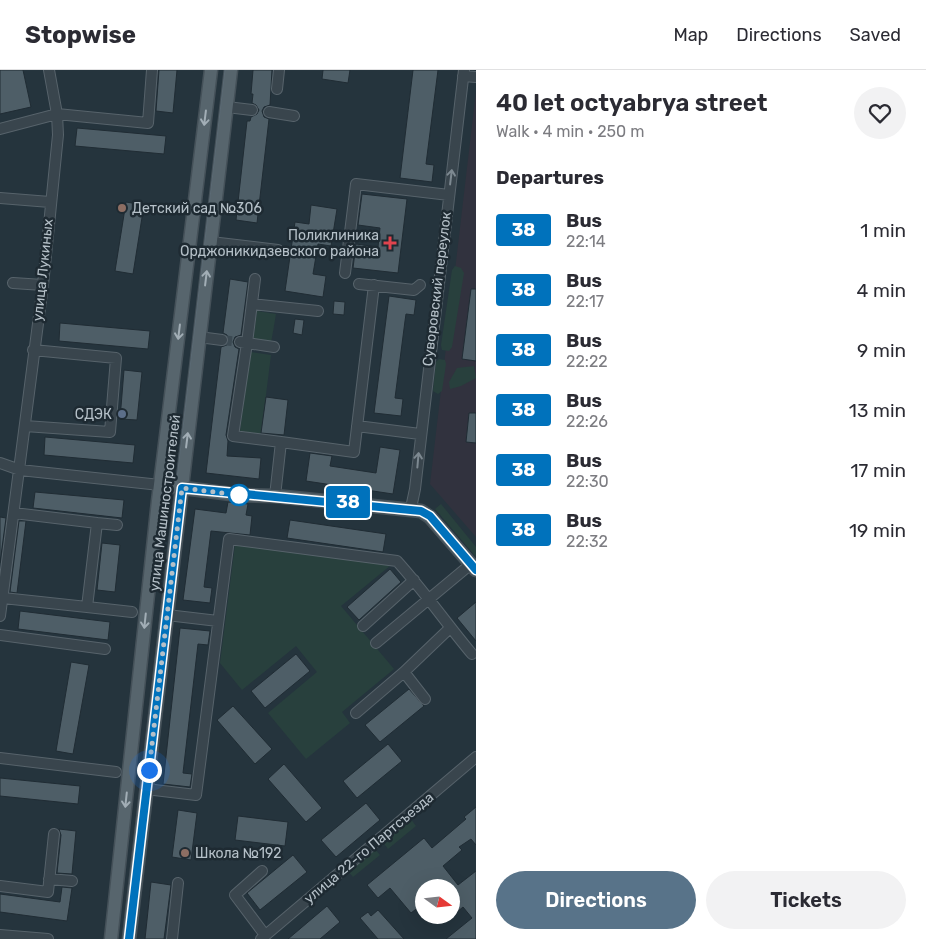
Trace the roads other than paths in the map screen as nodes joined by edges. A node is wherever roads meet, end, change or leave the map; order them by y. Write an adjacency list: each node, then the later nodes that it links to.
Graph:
1 (49, 70): 12 (street, улица Лукиных)
2 (152, 70): 12 (street)
3 (211, 70): 40 (main road, улица Машиностроителей, one-way to 40)
4 (231, 70): 9 (main road, улица Машиностроителей)
5 (280, 70): 8 (street)
6 (463, 73): 7 (street); 15 (street, Суворовский переулок, one-way to 6)
7 (476, 77)
8 (277, 89)
9 (227, 107): 10 (street); 18 (main road, улица Машиностроителей)
10 (252, 110)
11 (270, 112): 13 (street)
12 (57, 114): 14 (street); 17 (street, улица Лукиных)
13 (294, 116)
14 (0, 129)
15 (449, 195): 20 (street); 36 (street, Суворовский переулок)
16 (0, 198): 17 (street)
17 (50, 202): 24 (street, улица Лукиных)
18 (210, 242): 19 (street); 29 (main road, улица Машиностроителей, one-way to 18)
19 (278, 250)
20 (345, 273)
21 (255, 279): 27 (street)
22 (13, 283): 24 (street)
23 (359, 284): 25 (street)
24 (43, 285): 33 (street, улица Лукиных)
25 (374, 285): 26 (street); 35 (street)
26 (420, 285)
27 (252, 304): 28 (street); 31 (street)
28 (318, 311)
29 (199, 337): 30 (street); 41 (main road, улица Машиностроителей, one-way to 29)
30 (222, 340)
31 (244, 342): 32 (street); 37 (street)
32 (274, 346)
33 (34, 350): 34 (street, улица Лукиных); 34 (street)
34 (25, 426): 39 (street, улица Лукиных)
35 (357, 426): 36 (street); 37 (street)
36 (420, 434): 43 (street, Суворовский переулок, one-way to 36)
37 (281, 442): 42 (street)
38 (1, 466): 39 (street)
39 (20, 470): 40 (street); 44 (street, улица Лукиных)
40 (160, 486): 41 (main road); 79 (main road, улица Машиностроителей, one-way to 79)
41 (182, 488): 42 (main road); 53 (main road, улица Машиностроителей)
42 (275, 496): 43 (main road)
43 (411, 508): 47 (main road)
44 (14, 513): 45 (street); 49 (street, улица Лукиных)
45 (97, 523): 46 (street); 51 (street)
46 (117, 525)
47 (474, 567): 50 (street)
48 (414, 580): 50 (street); 55 (street); 56 (street)
49 (2, 598): 51 (street); 54 (street, улица Лукиных)
50 (430, 598): 57 (street); 59 (street)
51 (87, 607): 52 (street)
52 (132, 612)
53 (167, 615): 55 (street); 68 (main road, улица Машиностроителей)
54 (0, 616)
55 (218, 622): 68 (street)
56 (363, 626)
57 (450, 628): 61 (street); 62 (street)
58 (0, 635): 60 (street)
59 (376, 643)
60 (105, 649)
61 (472, 654)
62 (404, 672): 63 (street); 64 (street)
63 (425, 699)
64 (356, 713)
65 (476, 757): 76 (street, улица 22-го Партсъезда)
66 (0, 758): 67 (street)
67 (116, 772)
68 (146, 789): 80 (main road, улица Машиностроителей)
69 (54, 834): 71 (street)
70 (262, 871): 76 (street)
71 (49, 879): 72 (street); 74 (street)
72 (72, 881)
73 (178, 883): 81 (street)
74 (0, 886)
75 (0, 934): 77 (street)
76 (263, 937)
77 (42, 939): 78 (street)
78 (48, 939)
79 (111, 939)
80 (129, 939)
81 (172, 939)

